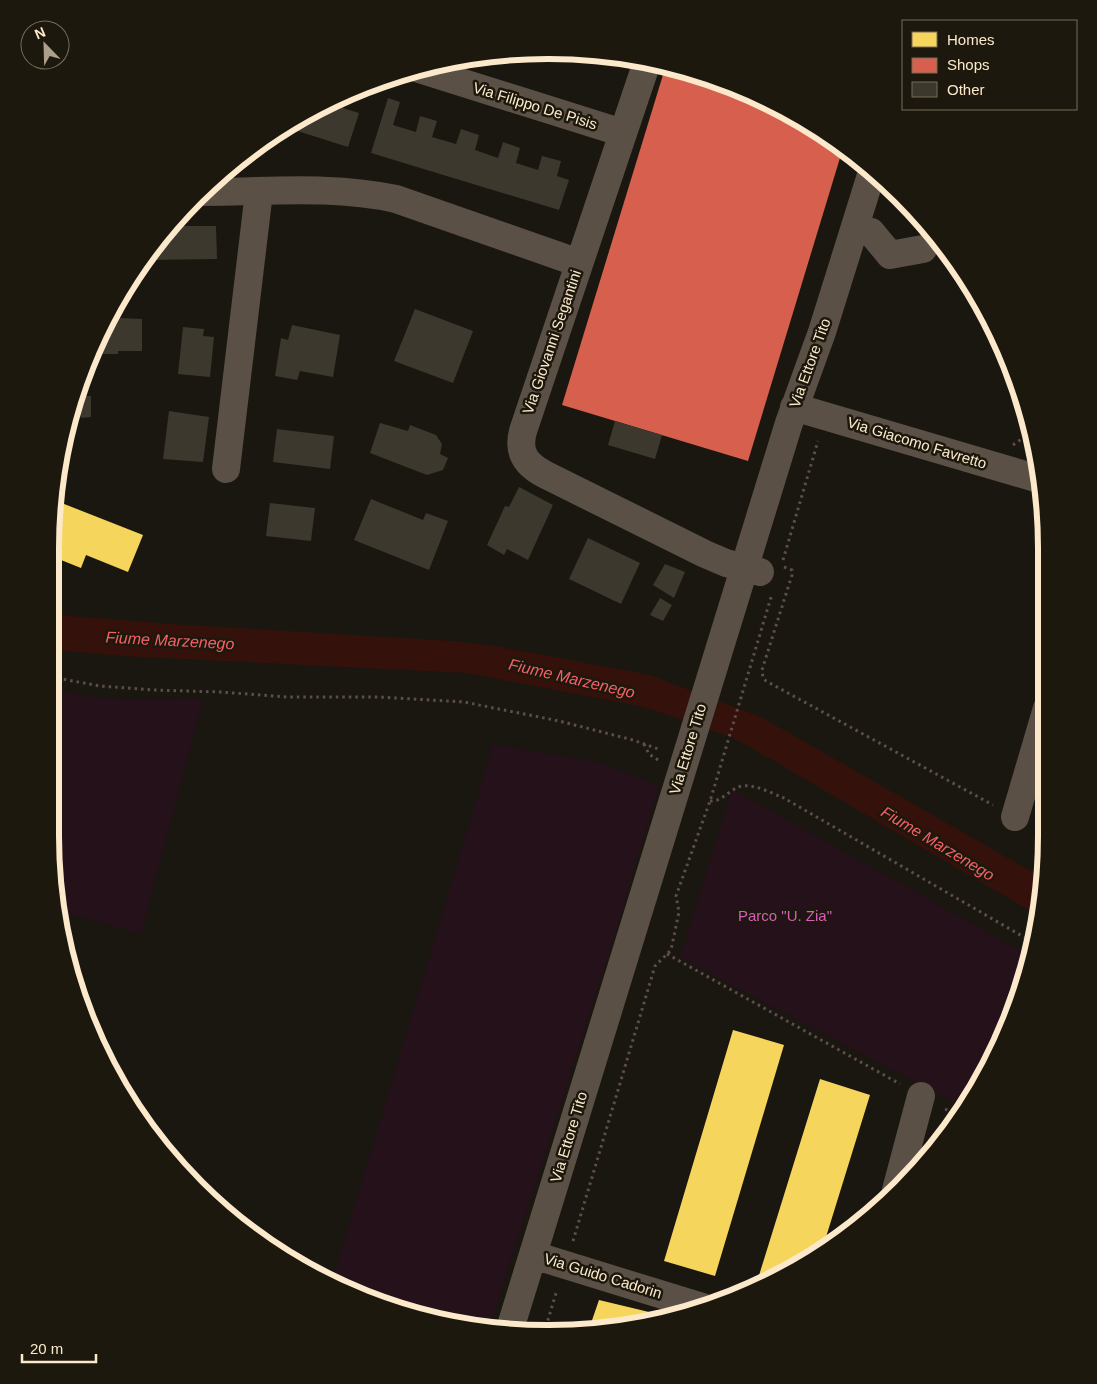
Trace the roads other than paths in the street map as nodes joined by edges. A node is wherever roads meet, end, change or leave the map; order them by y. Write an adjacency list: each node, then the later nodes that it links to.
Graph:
1 (645, 68): 3 (street)
2 (431, 73): 3 (street, Via Filippo De Pisis)
3 (623, 133): 10 (street)
4 (870, 179): 11 (street, Via Ettore Tito)
5 (213, 192): 6 (street, Via Giovanni Segantini)
6 (259, 192): 10 (street, Via Giovanni Segantini); 12 (street)
7 (885, 193): 8 (street, Via Ettore Tito)
8 (871, 232): 9 (street); 11 (street, Via Ettore Tito)
9 (923, 249)
10 (579, 263): 14 (street, Via Giovanni Segantini)
11 (802, 409): 13 (street, Via Giacomo Favretto); 14 (street, Via Ettore Tito)
12 (226, 469)
13 (1033, 477)
14 (765, 573): 19 (street, Via Ettore Tito)
15 (1038, 736): 16 (street)
16 (1015, 817)
17 (921, 1096): 18 (street)
18 (899, 1177)
19 (549, 1259): 20 (street, Via Guido Cadorin); 21 (street, Via Ettore Tito); 22 (street, Via Ettore Tito)
20 (691, 1304)
21 (513, 1324)
22 (528, 1324)

